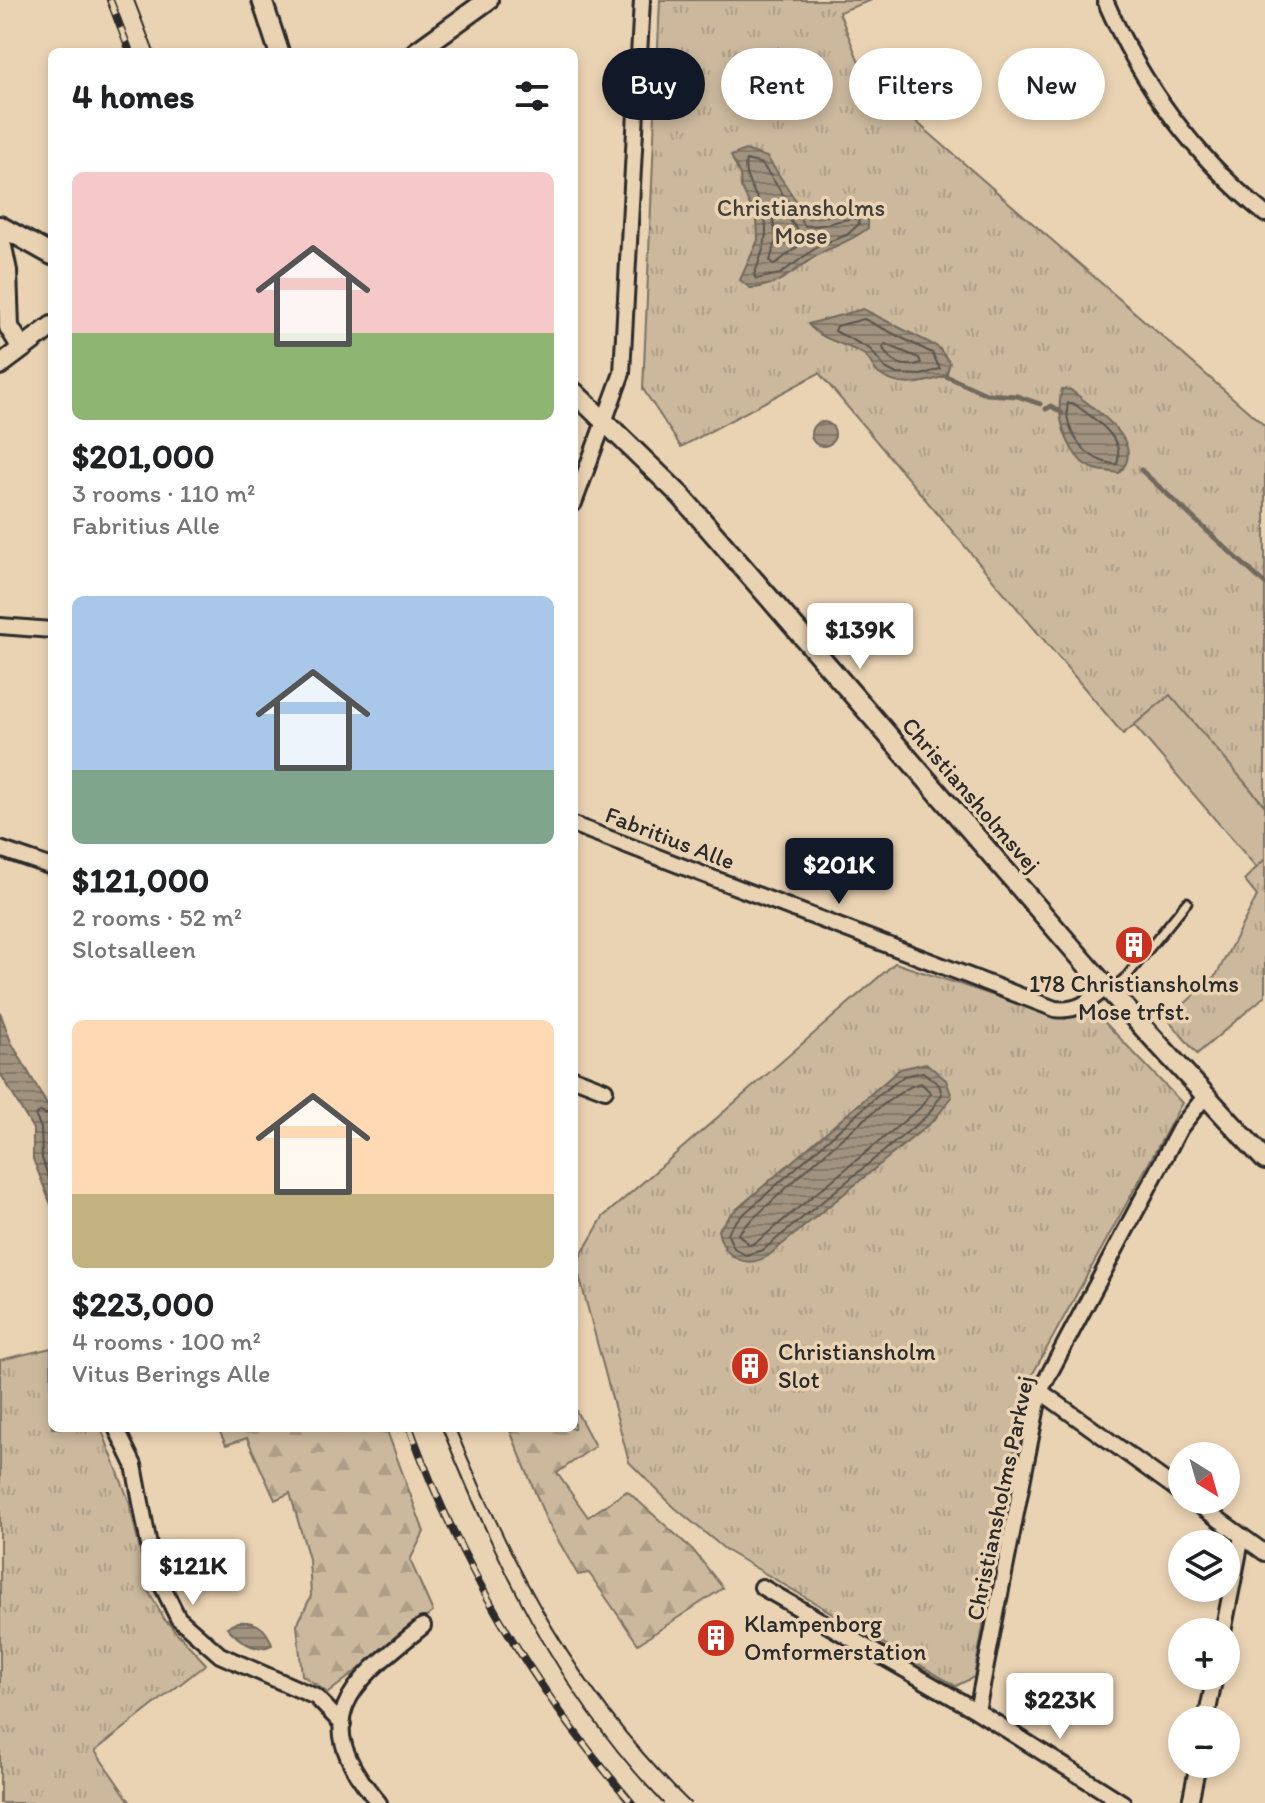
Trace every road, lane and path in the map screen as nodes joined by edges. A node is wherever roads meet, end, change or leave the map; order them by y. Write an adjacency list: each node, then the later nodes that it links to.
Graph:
1 (262, 0): 5 (street)
2 (488, 0): 6 (street)
3 (642, 0): 15 (street)
4 (1105, 0): 7 (street)
5 (279, 48)
6 (422, 48)
7 (1265, 214)
8 (0, 226): 10 (street)
9 (0, 237): 12 (street)
10 (48, 253)
11 (48, 329): 12 (street)
12 (22, 348): 13 (street)
13 (0, 365)
14 (578, 396): 15 (street, Christiansholmsvej)
15 (604, 421): 16 (street); 23 (street, Christiansholmsvej)
16 (578, 492)
17 (0, 626): 18 (street)
18 (48, 630)
19 (578, 827): 23 (street, Fabritius Alle)
20 (0, 849): 21 (street)
21 (48, 866)
22 (1187, 902): 23 (lane)
23 (1108, 989): 26 (street, Christiansholmsvej)
24 (578, 1080): 25 (street)
25 (605, 1090)
26 (1206, 1095): 27 (street, Christiansholmsvej); 28 (street, Christiansholms Parkvej)
27 (1265, 1160)
28 (1040, 1391): 30 (street); 37 (street, Christiansholms Parkvej)
29 (118, 1432): 38 (street)
30 (1168, 1483)
31 (1211, 1514): 32 (street)
32 (1242, 1536): 33 (street); 35 (street)
33 (1265, 1553)
34 (762, 1587): 37 (street)
35 (1226, 1618)
36 (423, 1626): 38 (street)
37 (977, 1711): 41 (street)
38 (343, 1725): 40 (street)
39 (1195, 1778): 42 (street)
40 (379, 1803)
41 (1123, 1803)
42 (1190, 1803)

